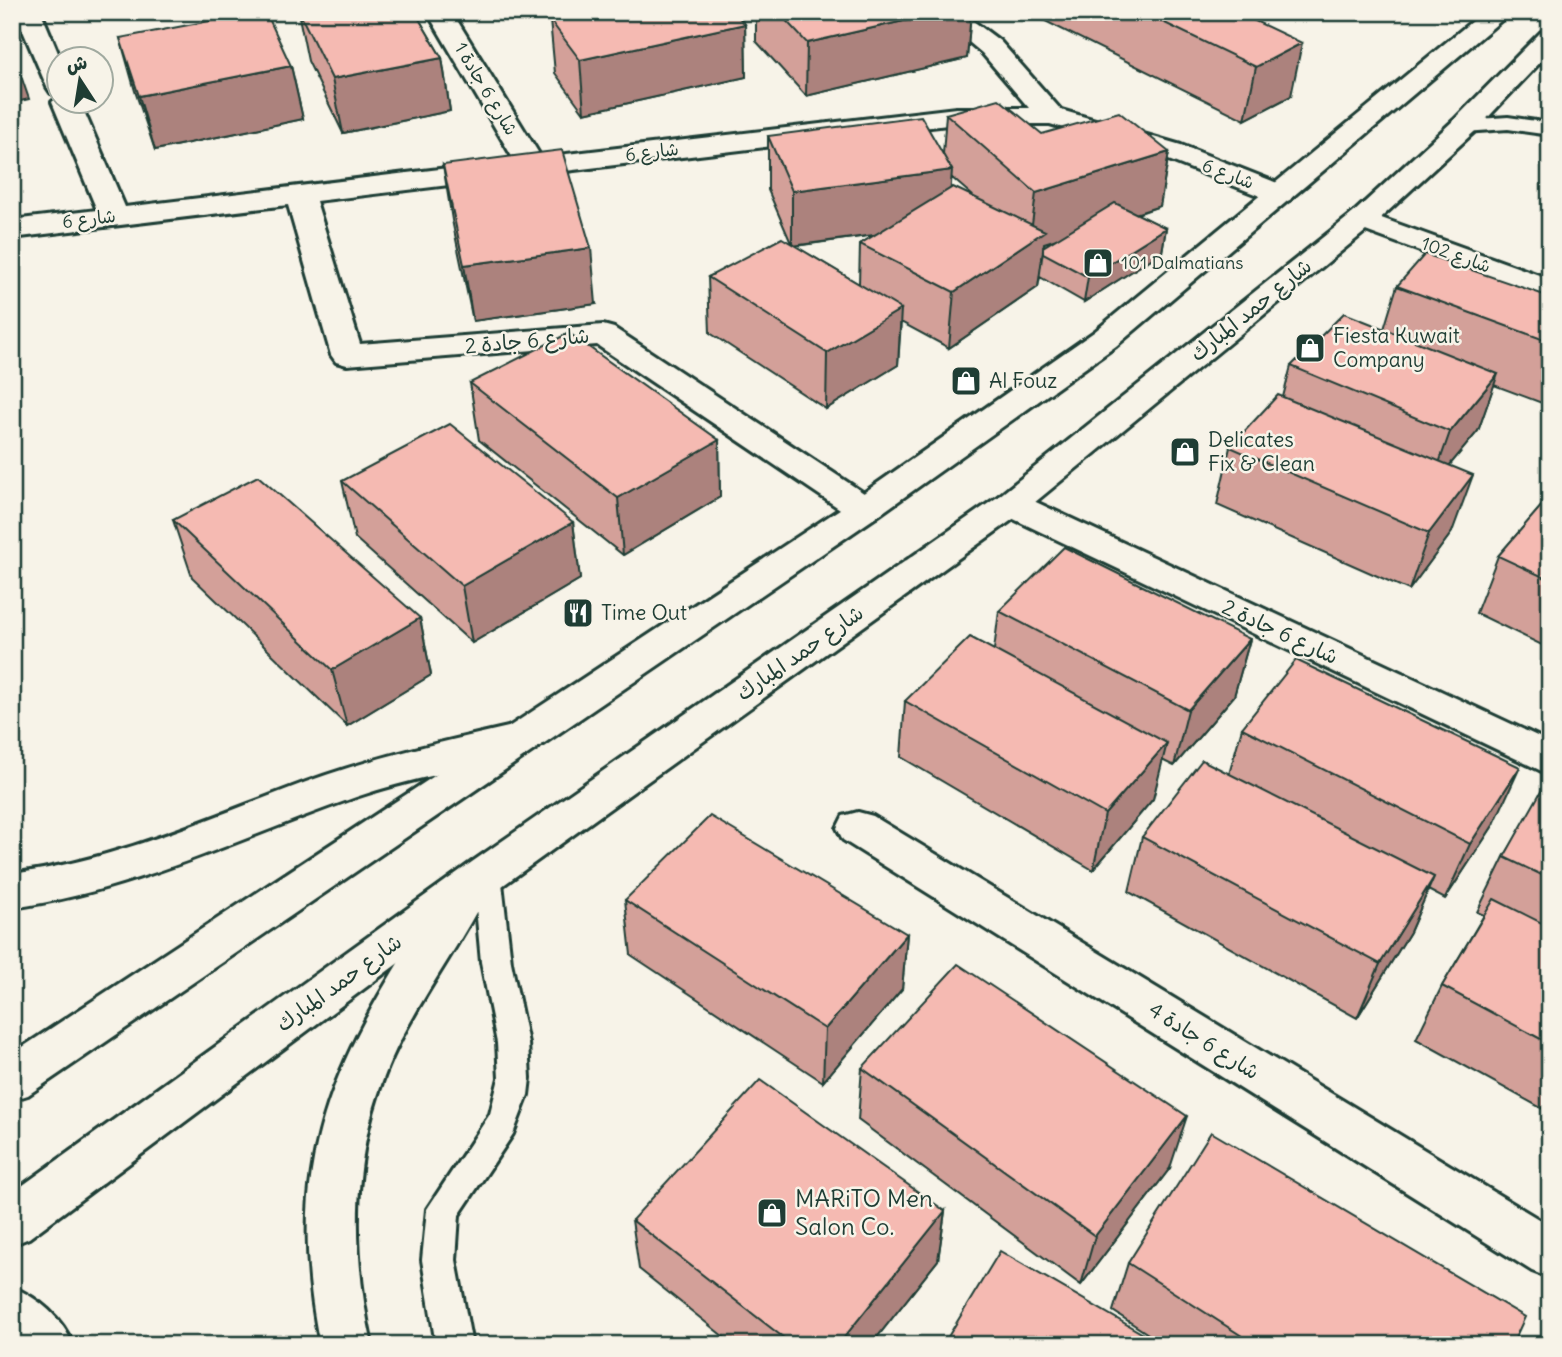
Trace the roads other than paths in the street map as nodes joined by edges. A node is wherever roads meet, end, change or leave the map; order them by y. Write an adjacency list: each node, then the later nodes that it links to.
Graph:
1 (28, 12): 6 (main road)
2 (439, 12): 11 (main road, شارع 6 جادة 1)
3 (944, 12): 8 (main road)
4 (1499, 12): 12 (main road)
5 (1550, 37): 9 (main road, شارع حمد المبارك)
6 (46, 54)
7 (72, 116): 14 (main road)
8 (1051, 116): 11 (main road, شارع 6); 12 (main road, شارع 6)
9 (1464, 125): 10 (lane); 15 (main road, شارع حمد المبارك)
10 (1550, 129)
11 (533, 166): 13 (main road, شارع 6)
12 (1280, 194): 19 (main road)
13 (300, 195): 14 (main road, شارع 6); 19 (main road, شارع 6 جادة 2)
14 (114, 216): 16 (main road, شارع 6)
15 (1362, 220): 17 (main road, شارع 102); 18 (main road, شارع حمد المبارك)
16 (12, 229)
17 (1550, 290)
18 (1011, 504): 21 (main road, شارع 6 جادة 2); 23 (main road, شارع حمد المبارك)
19 (864, 509): 20 (main road)
20 (517, 740): 24 (main road); 25 (main road)
21 (1550, 760)
22 (858, 828): 27 (main road, شارع 6 جادة 4)
23 (477, 881): 26 (main road, شارع حمد المبارك); 30 (main road); 31 (lane)
24 (12, 891)
25 (12, 1080)
26 (12, 1222)
27 (1550, 1254)
28 (12, 1312): 29 (main road)
29 (47, 1345)
30 (346, 1345)
31 (454, 1345)

